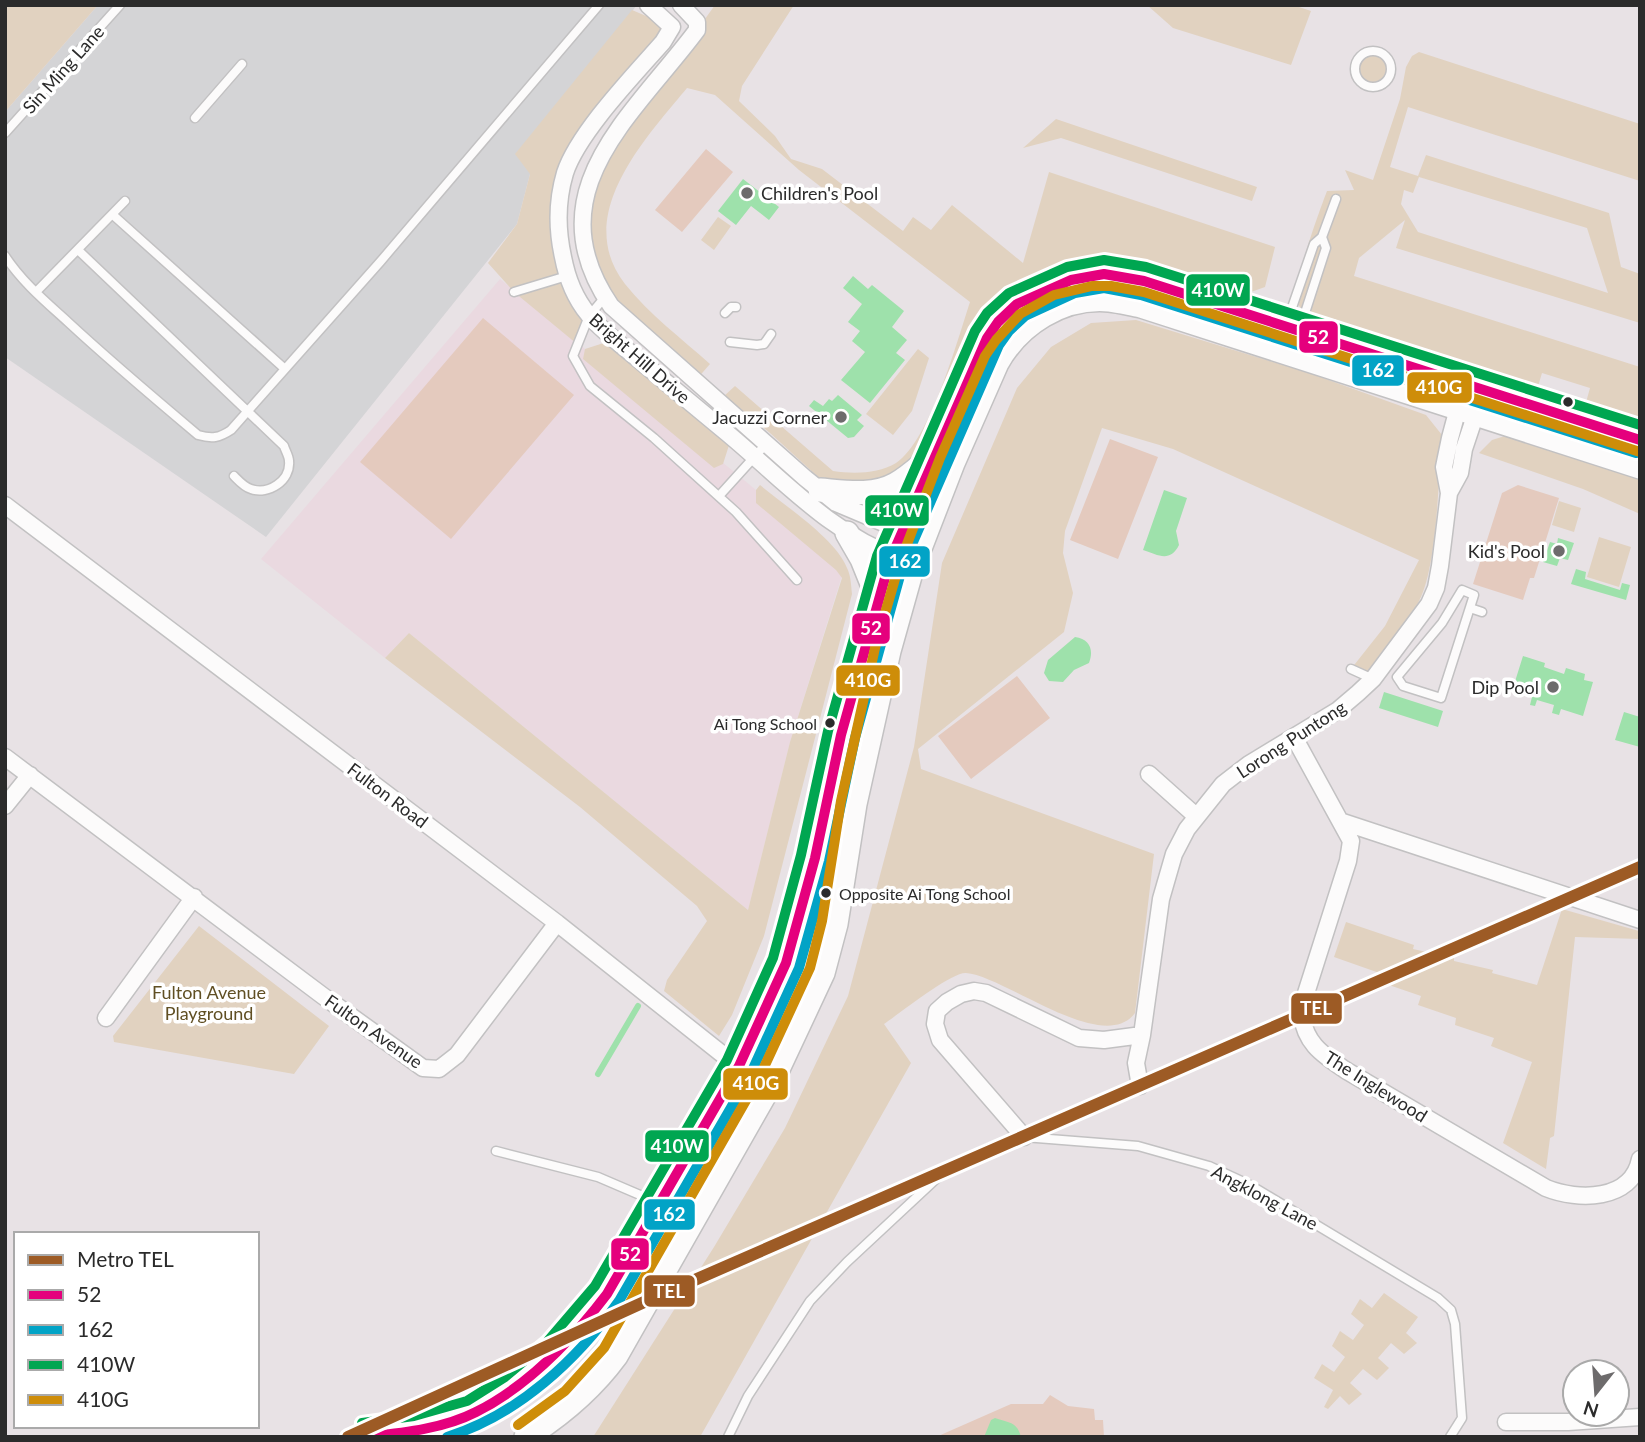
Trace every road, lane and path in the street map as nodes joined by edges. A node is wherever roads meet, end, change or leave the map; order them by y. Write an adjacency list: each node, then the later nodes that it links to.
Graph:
1 (120, 5): 8 (lane, Sin Ming Lane)
2 (599, 5): 27 (lane)
3 (648, 5): 9 (street, Bright Hill Drive)
4 (681, 5): 10 (street, Bright Hill Drive)
5 (1363, 55): 5 (lane)
6 (242, 64): 7 (lane)
7 (195, 118)
8 (5, 134)
9 (572, 157): 10 (street); 17 (street, Bright Hill Drive)
10 (590, 179): 20 (street, Bright Hill Drive)
11 (1335, 199): 14 (lane)
12 (125, 201): 13 (lane)
13 (113, 215): 15 (lane); 27 (lane)
14 (1322, 237): 25 (lane); 25 (lane)
15 (78, 250): 18 (lane); 31 (lane)
16 (5, 256): 18 (lane)
17 (567, 276): 19 (lane); 23 (street, Bright Hill Drive)
18 (36, 292): 31 (lane)
19 (514, 292)
20 (605, 297): 23 (lane); 28 (street, Bright Hill Drive)
21 (736, 307): 22 (lane)
22 (725, 313)
23 (589, 316): 30 (street, Bright Hill Drive); 40 (lane)
24 (771, 334): 26 (lane)
25 (1288, 340): 29 (main road); 32 (main road); 35 (main road); 44 (main road)
26 (730, 342)
27 (285, 369): 31 (lane)
28 (696, 380): 30 (lane); 34 (street, Bright Hill Drive)
29 (1475, 386): 32 (street, Lorong Puntong); 33 (main road)
30 (683, 396): 36 (street, Bright Hill Drive)
31 (248, 410): 38 (lane)
32 (1466, 412): 37 (main road); 49 (street, Lorong Puntong)
33 (1640, 440)
34 (766, 444): 36 (lane); 39 (street, Bright Hill Drive)
35 (934, 455): 39 (main road); 42 (main road)
36 (753, 457): 40 (lane); 43 (street, Bright Hill Drive)
37 (1640, 467)
38 (234, 476)
39 (820, 490): 42 (street, Bright Hill Drive)
40 (719, 496): 47 (lane)
41 (5, 505): 64 (street, Fulton Road)
42 (901, 531): 44 (street, Bright Hill Drive); 45 (main road)
43 (847, 533): 45 (street, Bright Hill Drive); 48 (main road)
44 (924, 539): 46 (main road)
45 (892, 556): 46 (street, Bright Hill Drive); 48 (main road)
46 (914, 564): 68 (main road)
47 (797, 580)
48 (879, 601): 67 (main road)
49 (1429, 604): 52 (lane); 54 (street, Lorong Puntong)
50 (1471, 608): 51 (lane); 52 (lane); 52 (lane)
51 (1482, 611)
52 (1444, 620)
53 (1351, 669): 54 (lane)
54 (1373, 679): 55 (street, Lorong Puntong)
55 (1294, 737): 60 (street, Lorong Puntong); 61 (street, The Inglewood)
56 (5, 757): 58 (street, Fulton Avenue)
57 (1149, 774): 60 (street)
58 (30, 775): 59 (street); 62 (street, Fulton Avenue)
59 (5, 806)
60 (1196, 816): 66 (street, Lorong Puntong)
61 (1343, 822): 63 (street); 72 (street, The Inglewood)
62 (194, 897): 64 (street, Fulton Avenue); 65 (street)
63 (1640, 920)
64 (557, 923): 67 (street, Fulton Road)
65 (106, 1017)
66 (1142, 1035): 69 (street, Lorong Puntong); 70 (street)
67 (739, 1066): 68 (street, Fulton Road); 73 (main road)
68 (772, 1082): 74 (main road)
69 (1140, 1086)
70 (1024, 1138): 80 (lane, Angklong Lane); 81 (lane, Angklong Lane)
71 (496, 1151): 73 (lane)
72 (1640, 1159)
73 (667, 1206): 74 (lane); 75 (lane); 78 (main road)
74 (701, 1207): 75 (main road)
75 (685, 1236): 79 (main road)
76 (1640, 1417): 77 (street)
77 (1506, 1422)
78 (363, 1437)
79 (526, 1437)
80 (728, 1437)
81 (1450, 1437)

